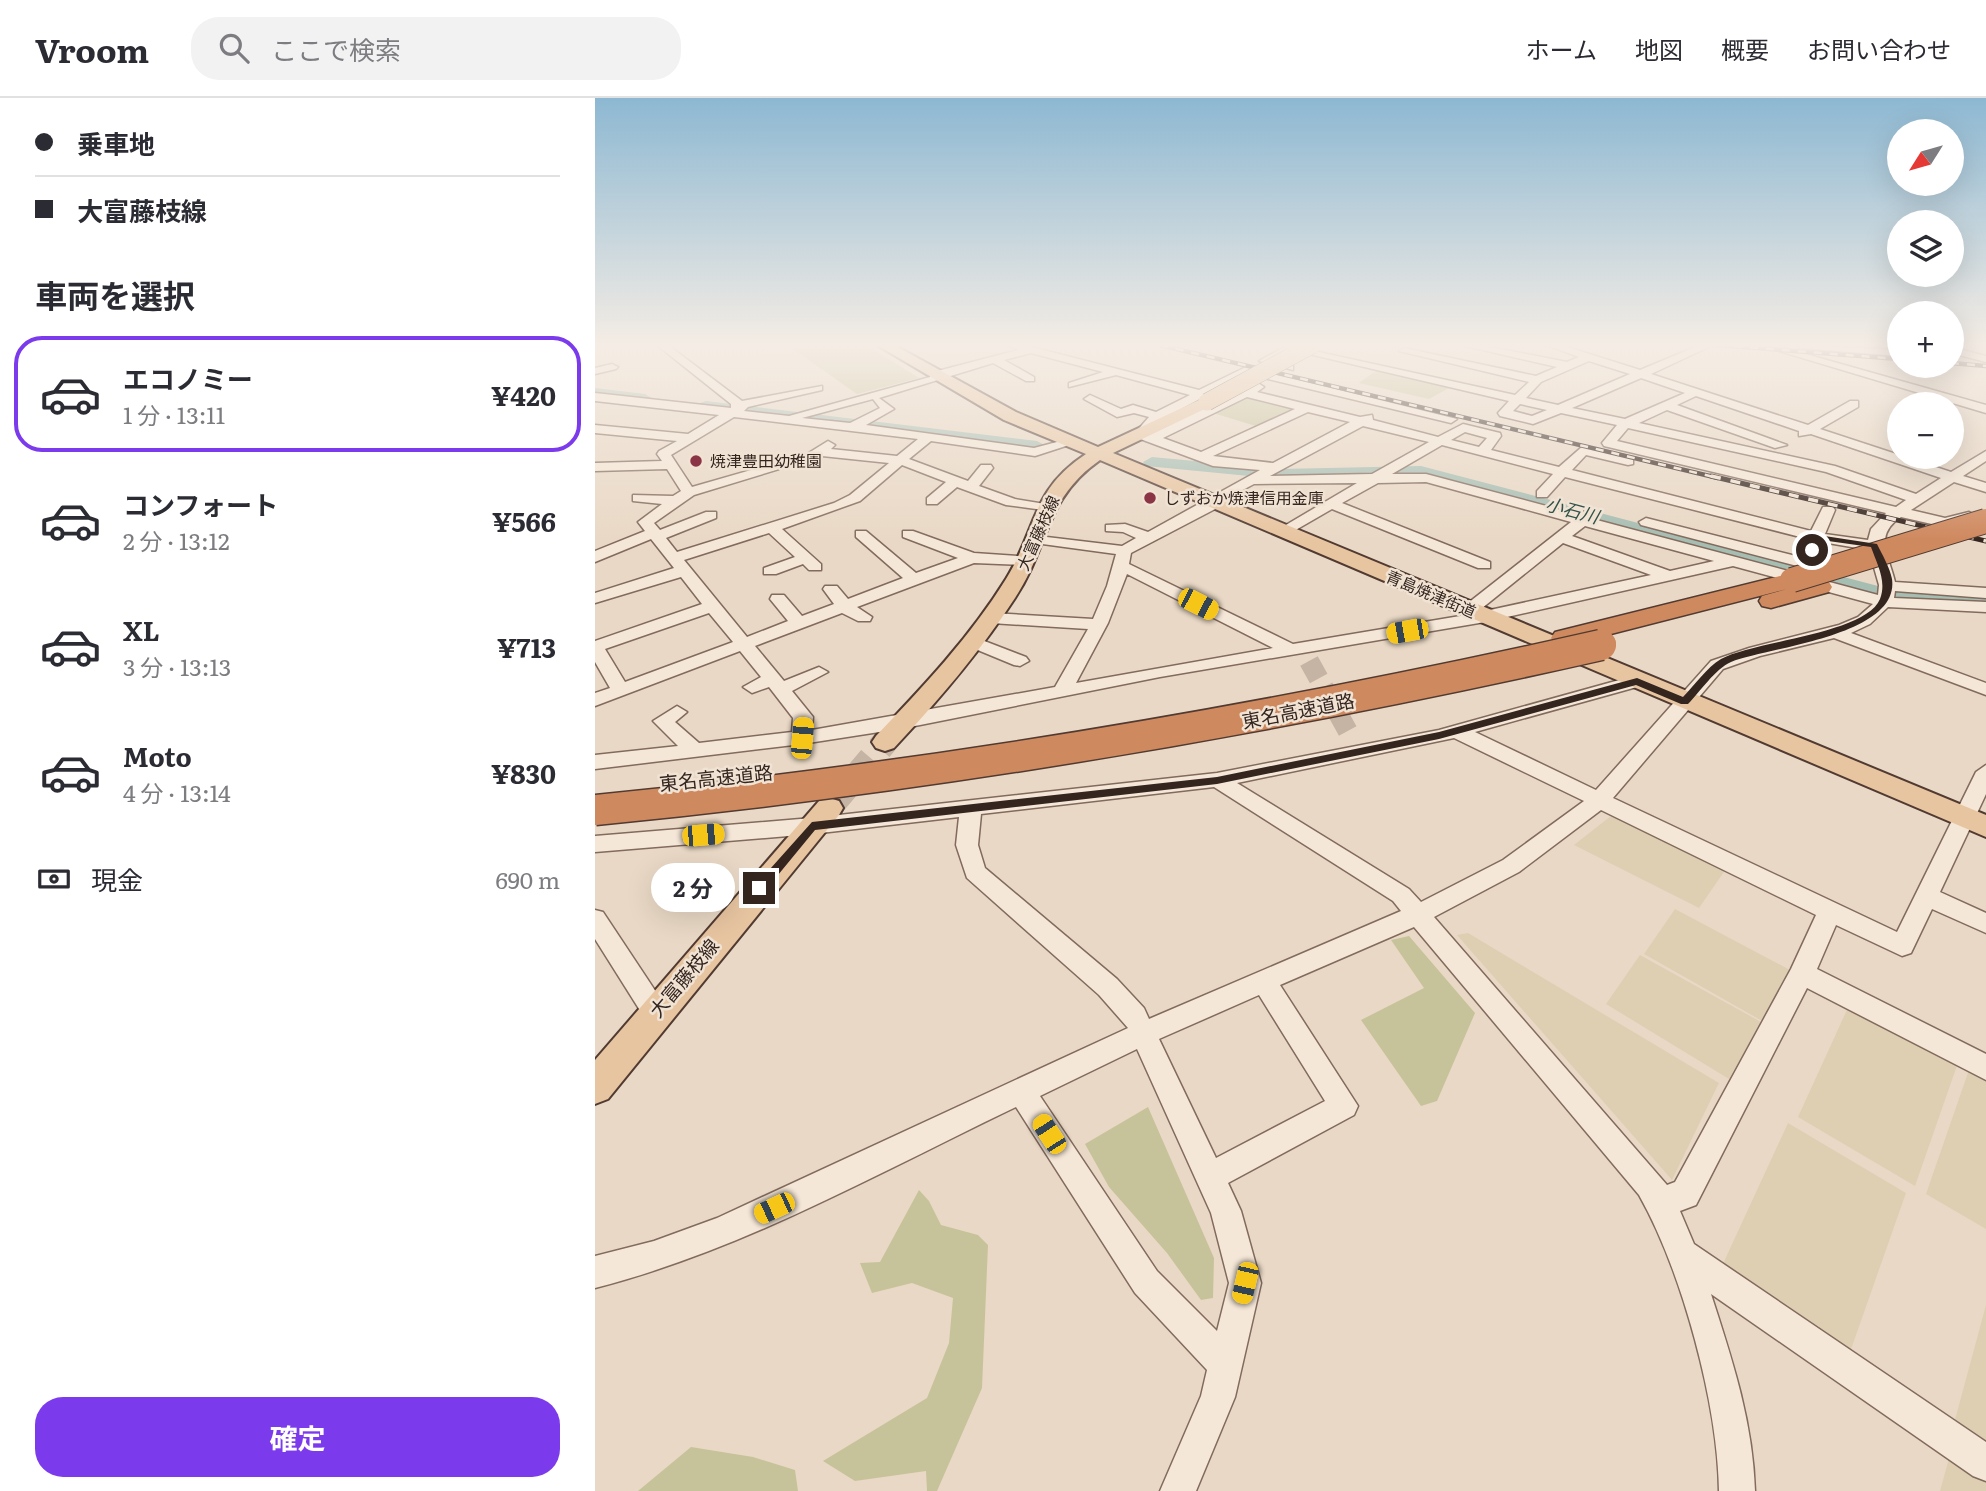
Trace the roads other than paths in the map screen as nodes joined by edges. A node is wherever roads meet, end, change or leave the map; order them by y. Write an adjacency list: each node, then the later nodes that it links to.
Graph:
1 (737, 410): 23 (street); 32 (street)
2 (818, 410): 23 (street)
3 (886, 410): 27 (street)
4 (999, 410): 33 (main road, 青島焼津街道)
5 (1113, 410): 6 (street)
6 (1131, 410)
7 (1136, 410): 22 (street)
8 (1173, 410): 22 (street)
9 (1186, 410): 31 (main road, 大富藤枝線)
10 (1207, 410): 31 (street)
11 (1303, 410): 40 (street)
12 (1315, 410): 25 (street)
13 (1380, 410): 25 (street)
14 (1414, 410): 24 (street)
15 (1507, 410): 16 (street)
16 (1558, 410)
17 (1565, 410): 26 (street)
18 (1655, 410): 26 (street)
19 (1680, 410): 35 (street)
20 (1749, 410): 29 (street)
21 (1843, 410): 29 (street)
22 (1157, 416): 31 (street)
23 (783, 419): 27 (street)
24 (1451, 419)
25 (1363, 422): 34 (street); 46 (street)
26 (1625, 424): 38 (street); 58 (street)
27 (852, 427): 30 (street); 36 (street)
28 (595, 429): 32 (street)
29 (1810, 429): 35 (street); 48 (street)
30 (929, 436): 33 (street); 41 (street)
31 (1147, 436): 37 (main road, 大富藤枝線); 40 (street)
32 (690, 438): 43 (street)
33 (1067, 441): 37 (main road, 青島焼津街道)
34 (1440, 441): 42 (street); 47 (street)
35 (1780, 445): 38 (street)
36 (819, 452): 41 (street); 56 (street)
37 (1098, 454): 61 (main road, 青島焼津街道); 63 (main road, 大富藤枝線)
38 (1762, 455): 52 (street)
39 (1986, 455): 48 (street)
40 (1202, 457): 46 (street)
41 (899, 461): 51 (street); 72 (street)
42 (1406, 462): 46 (street); 49 (street); 55 (street)
43 (672, 465): 44 (street); 56 (street)
44 (595, 467)
45 (986, 468): 53 (street)
46 (1274, 468): 50 (street)
47 (1562, 472): 55 (street); 65 (street); 79 (street)
48 (1955, 477): 54 (street); 59 (street)
49 (1377, 478): 50 (street); 62 (street); 69 (street)
50 (1252, 479): 61 (street)
51 (955, 481): 53 (street); 60 (street)
52 (1873, 483): 58 (street); 59 (street)
53 (970, 486): 63 (street)
54 (1986, 488)
55 (1542, 494): 64 (street)
56 (683, 496): 57 (street); 75 (street)
57 (638, 498)
58 (1846, 500): 67 (street)
59 (1919, 500): 67 (street)
60 (932, 501)
61 (1212, 503): 74 (main road, 青島焼津街道); 82 (street)
62 (1331, 504): 74 (street); 92 (street)
63 (1046, 508): 81 (main road, 大富藤枝線)
64 (1597, 509): 69 (street); 79 (street)
65 (1828, 510): 71 (street); 79 (street)
66 (1986, 510): 67 (street)
67 (1898, 512): 71 (street)
68 (711, 515): 75 (street)
69 (1583, 519): 78 (street); 90 (street)
70 (1986, 521): 133 (highway, 東名高速道路, bridge)
71 (1882, 523): 85 (street)
72 (771, 527): 91 (street); 94 (street)
73 (1111, 528): 82 (street)
74 (1282, 532): 105 (main road, 青島焼津街道)
75 (656, 534): 83 (street); 91 (street)
76 (861, 534): 96 (street)
77 (908, 534): 88 (street)
78 (1561, 537): 95 (street); 105 (street)
79 (1818, 537): 85 (street)
80 (1986, 537): 136 (highway, 東名高速道路, bridge)
81 (1035, 538): 86 (street); 89 (main road, 大富藤枝線)
82 (1148, 538): 86 (street)
83 (626, 542): 84 (street); 87 (street)
84 (595, 543)
85 (1874, 545): 99 (street)
86 (1124, 551): 93 (street)
87 (595, 557)
88 (972, 558): 89 (street); 96 (street)
89 (1026, 560): 107 (main road, 大富藤枝線)
90 (1735, 561): 95 (street); 99 (street)
91 (681, 563): 100 (street); 102 (street)
92 (1484, 565)
93 (1122, 569): 109 (street); 113 (street)
94 (770, 571)
95 (1669, 576): 105 (street)
96 (913, 579): 103 (street)
97 (831, 589): 103 (street)
98 (1986, 593): 99 (street)
99 (1885, 596): 104 (street); 110 (street)
100 (595, 598)
101 (778, 599): 108 (street)
102 (715, 605): 112 (street); 120 (street)
103 (845, 605): 106 (street); 108 (street)
104 (1986, 607)
105 (1477, 614): 113 (street); 116 (main road, 青島焼津街道)
106 (864, 617)
107 (991, 618): 109 (street); 111 (main road, 大富藤枝線)
108 (799, 623): 112 (street)
109 (1097, 624): 121 (street)
110 (1833, 632): 119 (street); 123 (street)
111 (974, 642): 114 (street); 125 (main road, 大富藤枝線)
112 (747, 643): 117 (street); 120 (street)
113 (1300, 653): 121 (street)
114 (1020, 661)
115 (819, 672): 117 (street)
116 (1637, 681): 123 (main road, 青島焼津街道); 126 (street)
117 (777, 683): 118 (street); 127 (street)
118 (752, 687)
119 (1986, 689)
120 (620, 690): 122 (street)
121 (1062, 691): 125 (street)
122 (595, 700)
123 (1685, 702): 134 (street); 138 (main road, 青島焼津街道)
124 (677, 712): 129 (street)
125 (905, 722): 127 (street); 128 (main road, 大富藤枝線)
126 (1456, 731): 132 (street); 134 (street)
127 (802, 738): 129 (street)
128 (885, 741)
129 (696, 751): 130 (street)
130 (595, 762)
131 (1986, 772): 138 (street)
132 (1217, 780): 135 (street); 143 (street)
133 (595, 791)
134 (1600, 799): 142 (street); 143 (street)
135 (971, 806): 137 (street); 149 (street)
136 (595, 810)
137 (821, 817): 140 (street); 148 (main road, 大富藤枝線)
138 (1962, 817): 139 (main road, 青島焼津街道); 141 (street)
139 (1986, 827)
140 (595, 844)
141 (1926, 895): 142 (street); 145 (street)
142 (1830, 911): 146 (street)
143 (1419, 914): 147 (street); 154 (street)
144 (595, 919): 148 (street)
145 (1986, 924)
146 (1802, 973): 150 (street); 154 (street)
147 (1264, 982): 149 (street); 153 (street)
148 (655, 1012): 151 (main road, 大富藤枝線)
149 (1142, 1034): 152 (street); 153 (street)
150 (1986, 1068)
151 (595, 1087)
152 (1021, 1091): 156 (street); 157 (street)
153 (1210, 1177): 157 (street)
154 (1661, 1202): 155 (street)
155 (1684, 1256): 158 (street); 160 (street)
156 (595, 1272)
157 (1226, 1365): 159 (street)
158 (1986, 1463)
159 (1178, 1491)
160 (1737, 1491)

